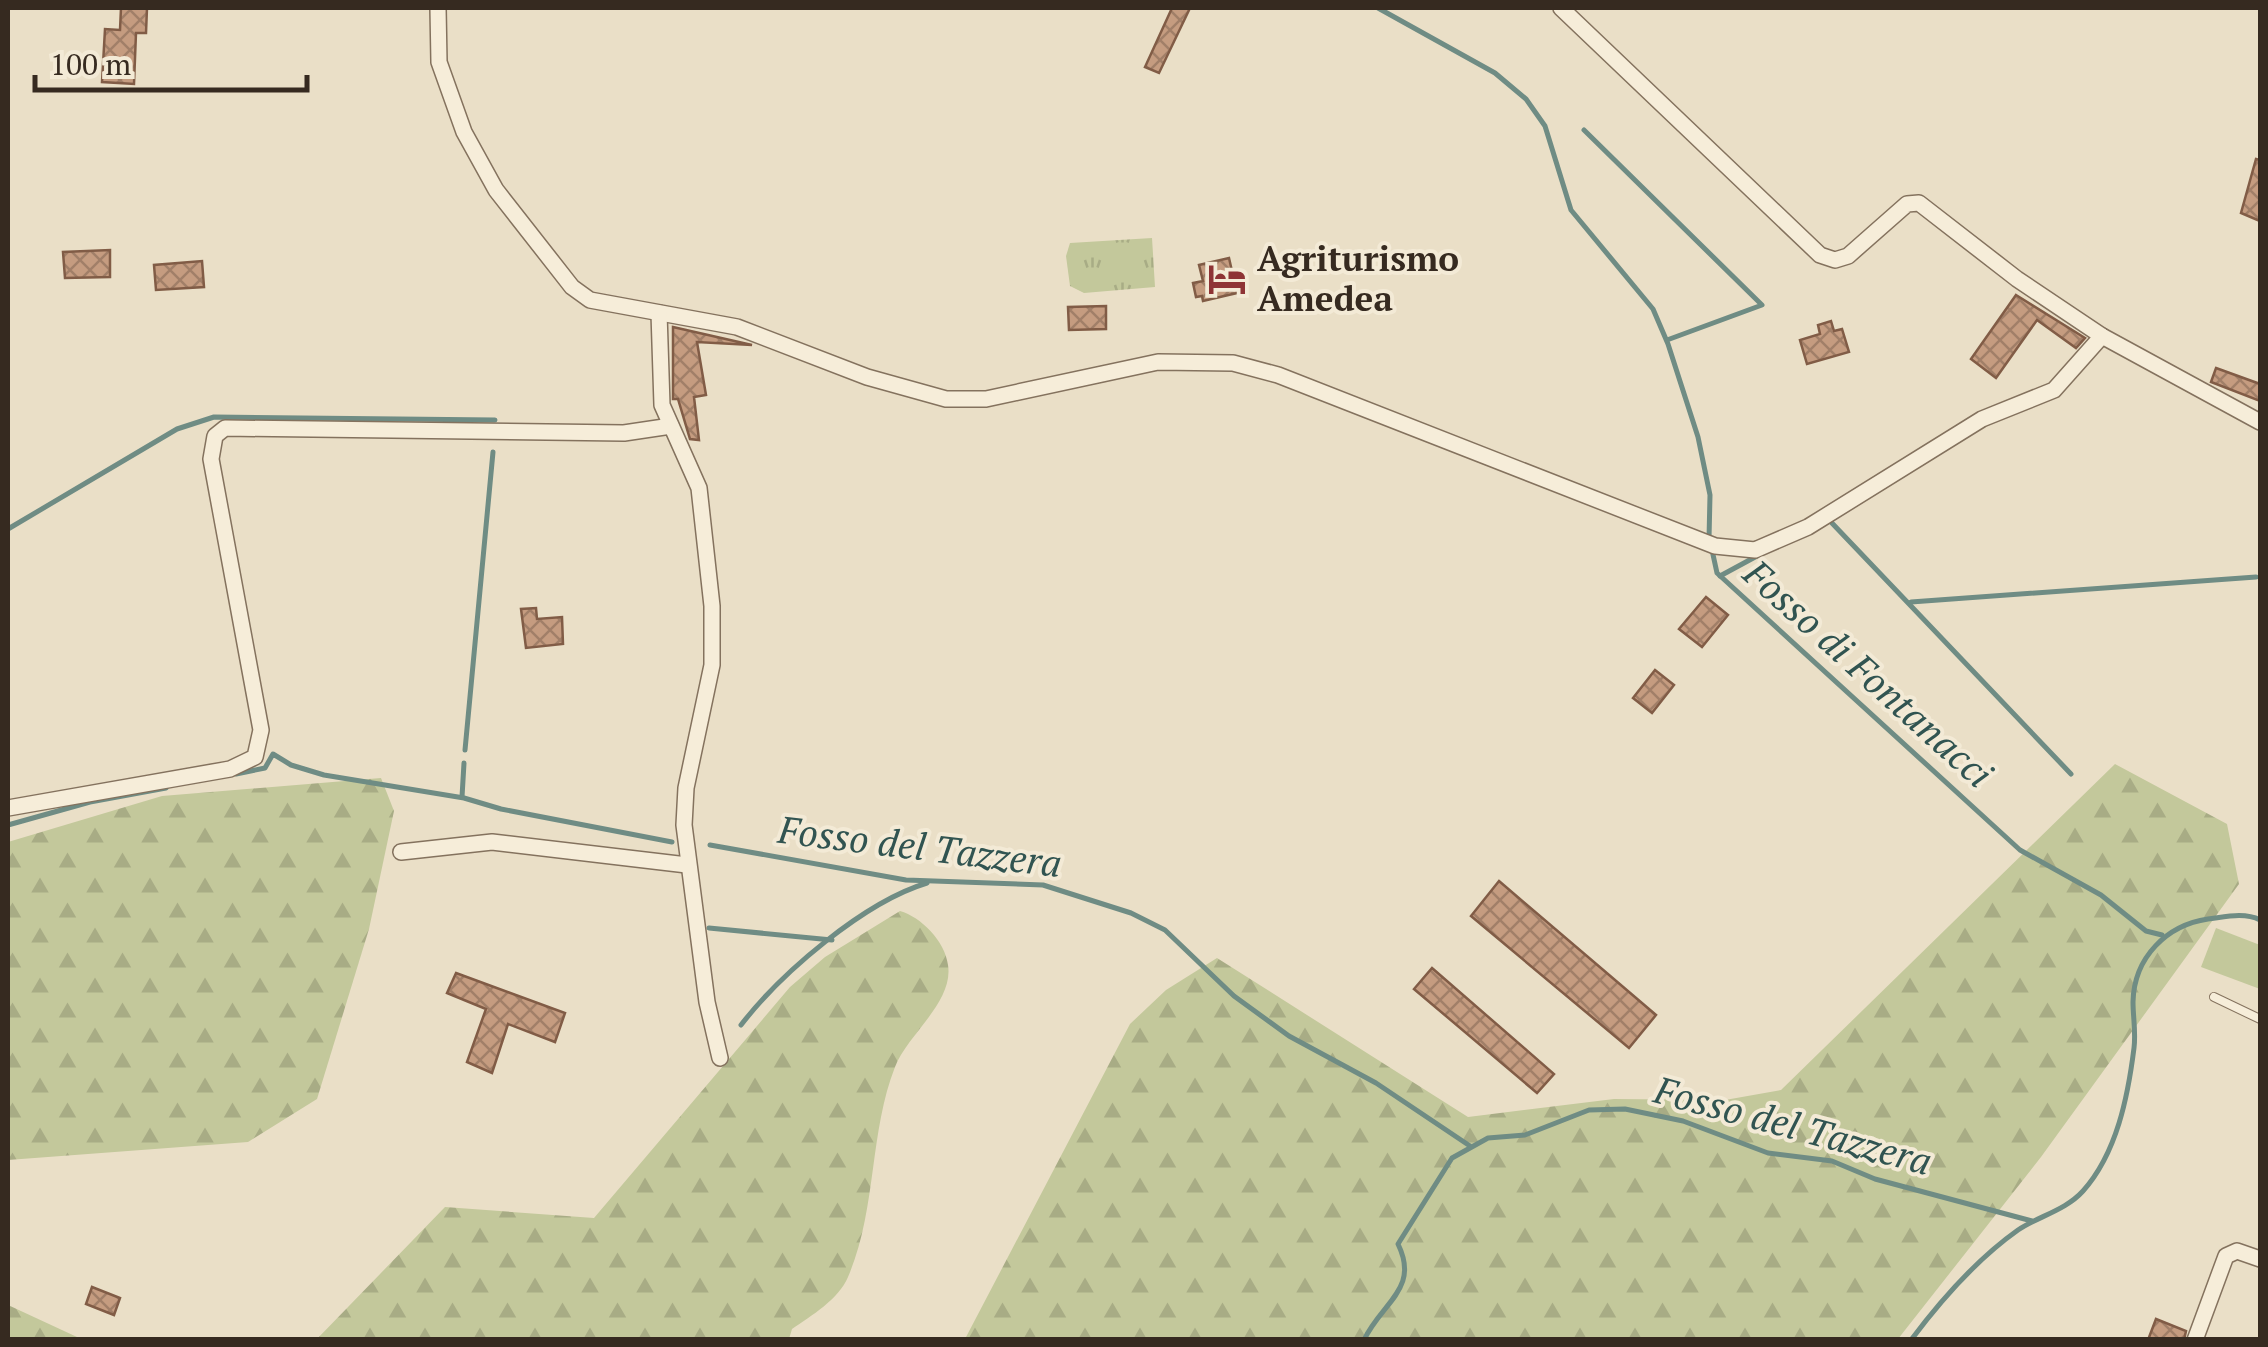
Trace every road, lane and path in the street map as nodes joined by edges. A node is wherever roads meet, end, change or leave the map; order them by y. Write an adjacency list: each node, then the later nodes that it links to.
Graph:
1 (438, 8): 3 (street)
2 (1561, 8): 4 (street)
3 (659, 313): 4 (street); 6 (street)
4 (2102, 336): 5 (street)
5 (2260, 422)
6 (671, 426): 7 (street); 9 (street)
7 (12, 807)
8 (401, 852): 9 (street)
9 (687, 866): 12 (street)
10 (2214, 997): 11 (lane)
11 (2260, 1019)
12 (720, 1058)
13 (2260, 1259): 14 (street)
14 (2195, 1340)

